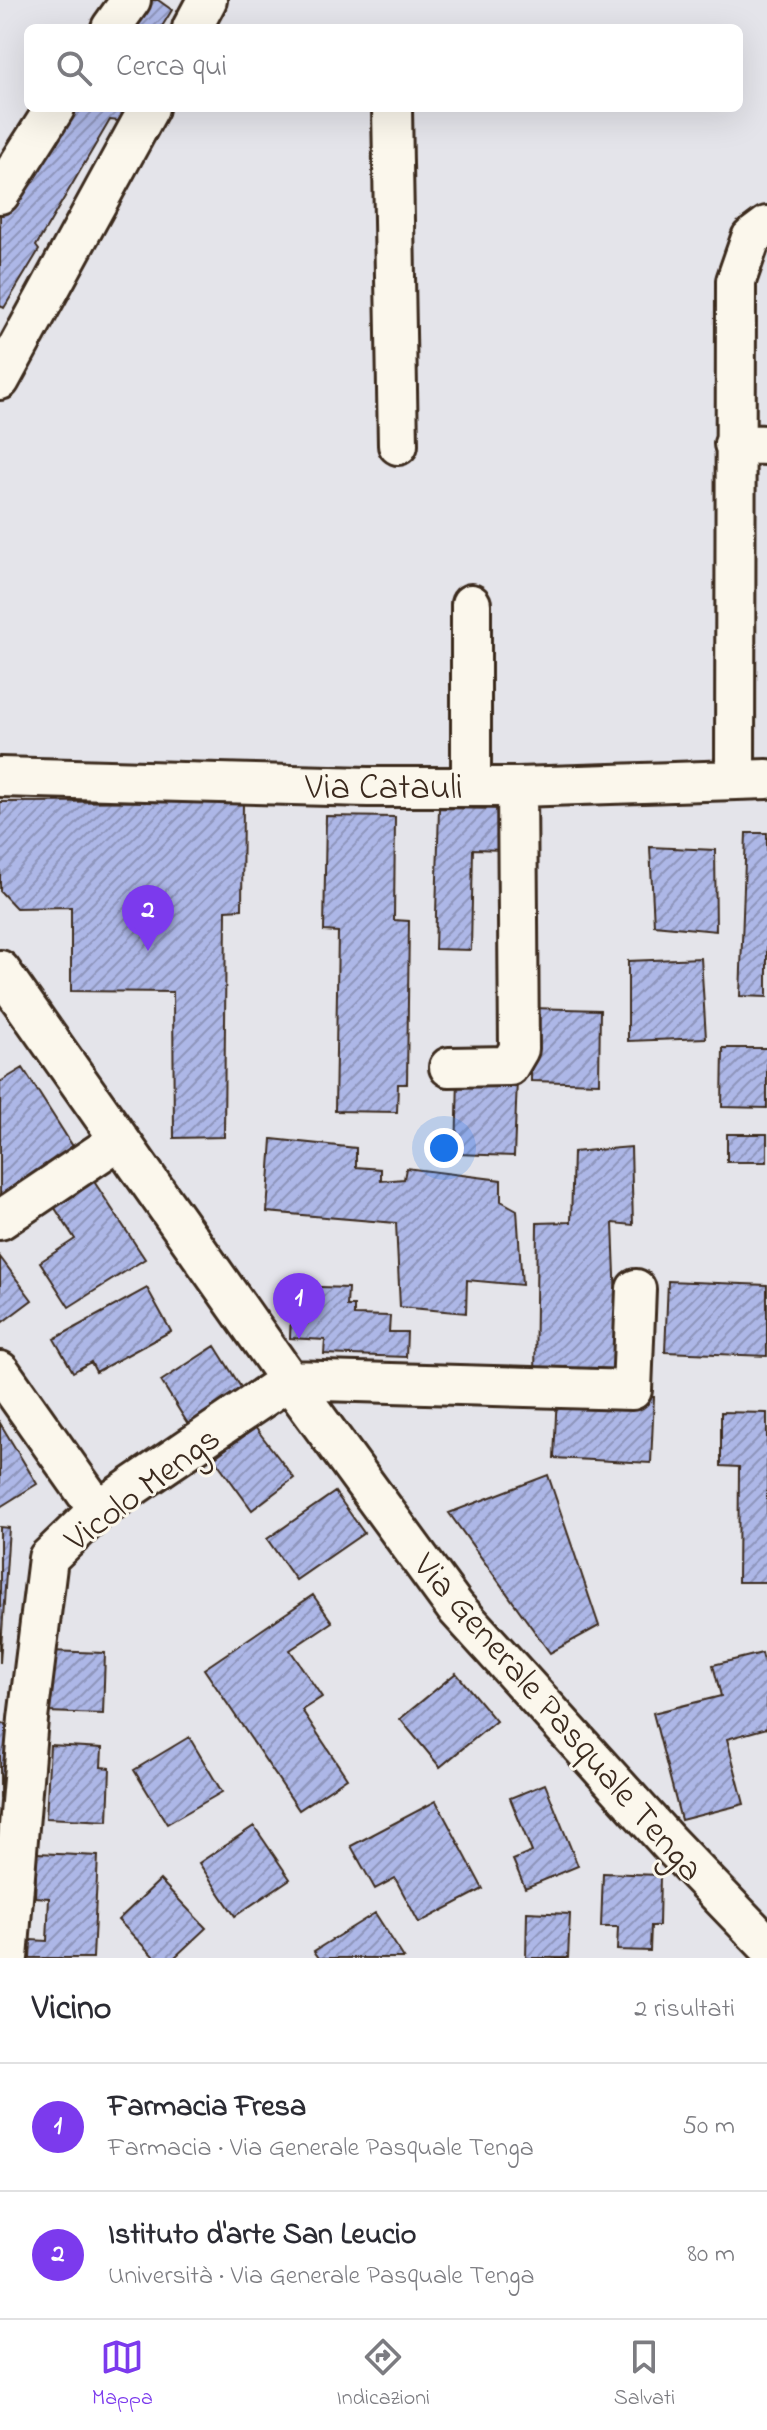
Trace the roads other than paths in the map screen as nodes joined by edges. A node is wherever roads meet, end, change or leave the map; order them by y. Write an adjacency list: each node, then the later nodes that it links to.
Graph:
1 (131, 0): 3 (street)
2 (207, 0): 4 (street)
3 (114, 24)
4 (194, 24)
5 (52, 112): 8 (street)
6 (147, 112): 10 (street)
7 (392, 112): 12 (street)
8 (0, 194)
9 (767, 226): 11 (street)
10 (0, 380)
11 (751, 444): 15 (street)
12 (398, 445)
13 (471, 604): 16 (street)
14 (0, 777): 16 (street, Via Catauli)
15 (751, 779): 17 (street, Via Catauli)
16 (471, 786): 17 (street, Via Catauli)
17 (517, 787): 19 (street)
18 (0, 970): 20 (street, Via Generale Pasquale Tenga)
19 (449, 1067)
20 (119, 1140): 21 (street); 24 (street, Via Generale Pasquale Tenga)
21 (0, 1220)
22 (636, 1289): 24 (street)
23 (0, 1371): 25 (street)
24 (289, 1380): 25 (street, Vicolo Mengs); 27 (street, Via Generale Pasquale Tenga)
25 (98, 1510): 26 (street, Vicolo Mengs)
26 (14, 1716): 28 (street, Vicolo Mengs)
27 (767, 1945)
28 (8, 1958)

